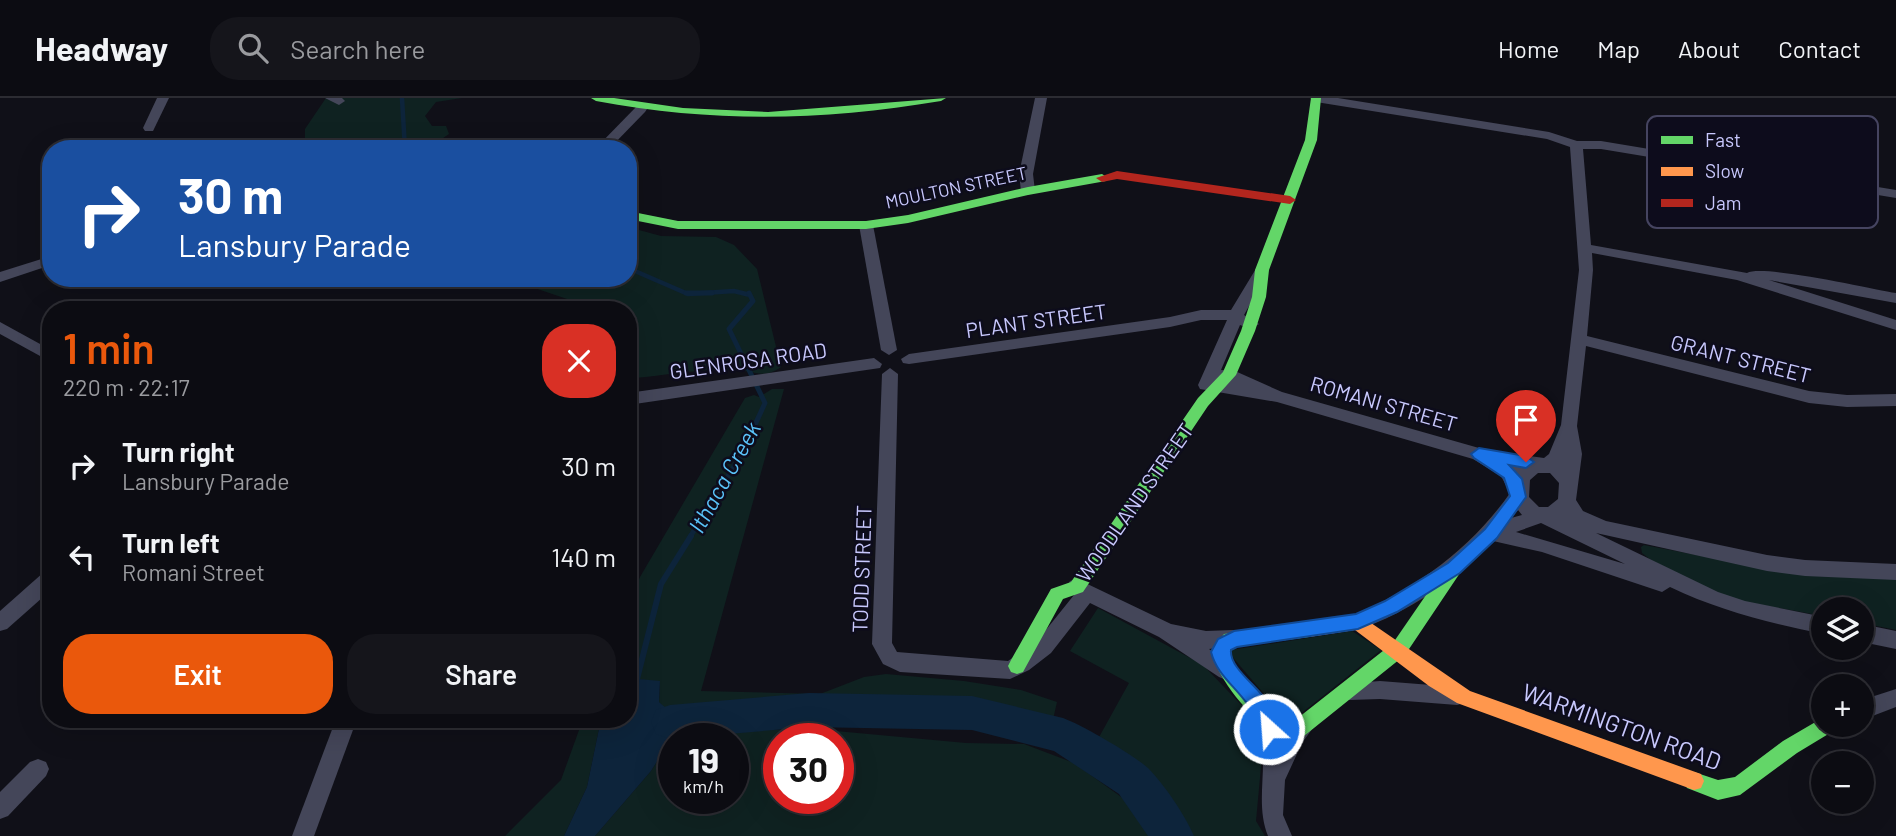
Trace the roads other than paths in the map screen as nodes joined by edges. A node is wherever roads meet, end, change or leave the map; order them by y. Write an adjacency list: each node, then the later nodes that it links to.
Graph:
1 (163, 98): 8 (street)
2 (598, 98): 7 (street)
3 (941, 98): 6 (street)
4 (1041, 98): 12 (street)
5 (1315, 98): 10 (street); 15 (street, WOODLAND STREET)
6 (892, 103): 7 (street)
7 (641, 109): 9 (street)
8 (149, 128)
9 (610, 140)
10 (1576, 145): 11 (street); 18 (street)
11 (1647, 153)
12 (1028, 191): 15 (street, MOULTON STREET); 17 (street, MOULTON STREET)
13 (1878, 191): 14 (street)
14 (1896, 194)
15 (1290, 200): 23 (street, WOODLAND STREET)
16 (637, 217): 17 (street, MOULTON STREET)
17 (866, 225): 27 (street)
18 (1586, 248): 20 (street); 26 (street)
19 (42, 263): 21 (street)
20 (1739, 276): 22 (street); 24 (street)
21 (0, 277)
22 (1896, 298)
23 (1241, 321): 29 (street, PLANT STREET); 31 (street, WOODLAND STREET)
24 (1896, 325)
25 (0, 327): 28 (street)
26 (1578, 340): 33 (street, GRANT STREET); 34 (street)
27 (889, 350): 29 (street); 30 (street)
28 (42, 352)
29 (909, 359): 30 (street)
30 (882, 369): 32 (street, GLENROSA ROAD); 56 (street, TODD STREET)
31 (1219, 379): 35 (street, ROMANI STREET); 47 (street, WOODLAND STREET)
32 (637, 399)
33 (1896, 400)
34 (1569, 425): 36 (street); 38 (street)
35 (1479, 454): 36 (street, ROMANI STREET); 37 (street, ROMANI STREET)
36 (1545, 466): 37 (street); 38 (street)
37 (1519, 491): 39 (street); 40 (street)
38 (1569, 497): 39 (street); 41 (street)
39 (1541, 515): 40 (street); 42 (street)
40 (1491, 533): 43 (street); 46 (street)
41 (1640, 536): 42 (street); 44 (street)
42 (1632, 558): 46 (street)
43 (1454, 568): 48 (street); 55 (street)
44 (1896, 572)
45 (42, 586): 49 (street)
46 (1685, 586): 50 (street)
47 (1082, 589): 51 (street); 56 (street, WOODLAND STREET)
48 (1358, 622): 53 (street); 55 (street, WARMINGTON ROAD)
49 (0, 623)
50 (1811, 623)
51 (1166, 631): 53 (street); 57 (street)
52 (1874, 635): 54 (street)
53 (1234, 639): 57 (street)
54 (1896, 640)
55 (1399, 649): 58 (street); 59 (street, WARMINGTON ROAD)
56 (993, 671)
57 (1234, 677): 62 (street)
58 (1349, 691): 59 (street, WARMINGTON ROAD); 63 (street)
59 (1464, 697): 65 (street, WARMINGTON ROAD)
60 (1896, 698): 61 (street)
61 (1874, 705)
62 (1264, 712): 63 (street); 67 (street)
63 (1304, 725): 67 (street)
64 (344, 728): 69 (street)
65 (1811, 734)
66 (38, 769): 68 (street)
67 (1274, 780): 70 (street)
68 (0, 808)
69 (303, 836)
70 (1281, 836)

